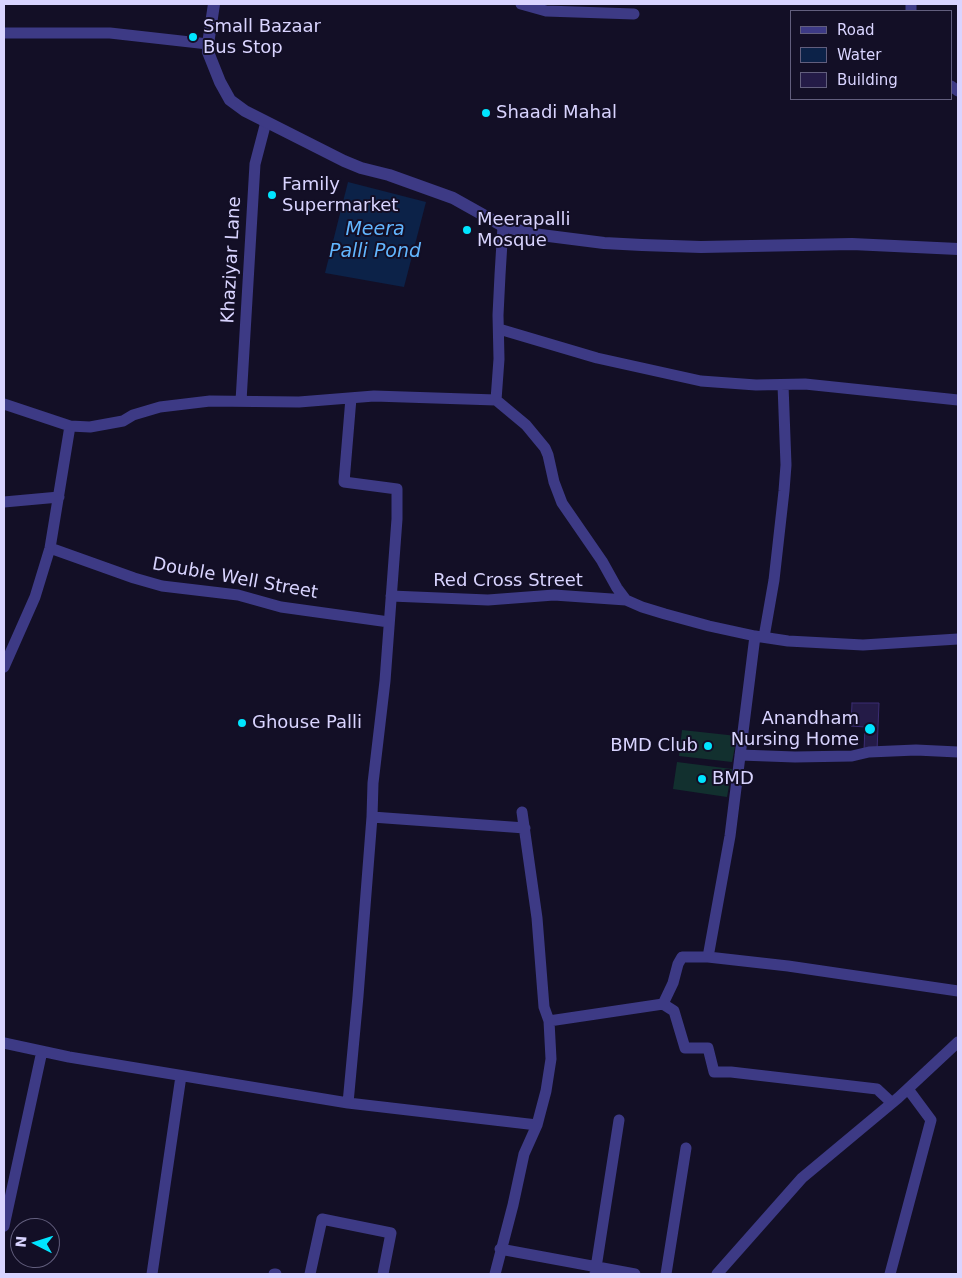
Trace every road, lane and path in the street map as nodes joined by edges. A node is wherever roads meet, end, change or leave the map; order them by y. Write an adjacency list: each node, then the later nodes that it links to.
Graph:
1 (214, 4): 5 (street)
2 (521, 4): 3 (street)
3 (634, 14)
4 (4, 33): 5 (street)
5 (208, 44): 6 (street)
6 (266, 122): 7 (street); 14 (street, Khaziyar Lane)
7 (504, 226): 8 (street); 9 (street)
8 (958, 249)
9 (499, 329): 10 (street); 12 (street)
10 (783, 385): 13 (street); 23 (street)
11 (351, 398): 12 (street); 14 (street); 20 (street)
12 (496, 400): 21 (street)
13 (958, 400)
14 (241, 401): 16 (street)
15 (4, 404): 16 (street)
16 (70, 426): 17 (street)
17 (59, 497): 18 (street); 19 (street)
18 (4, 502)
19 (50, 548): 22 (street, Double Well Street); 25 (street)
20 (391, 596): 21 (street, Red Cross Street); 22 (street)
21 (626, 600): 23 (street, Red Cross Street)
22 (389, 622): 29 (street)
23 (759, 636): 24 (street, Red Cross Street); 27 (street)
24 (958, 639)
25 (4, 668)
26 (958, 752): 27 (street)
27 (740, 755): 31 (street)
28 (522, 812): 30 (street)
29 (372, 817): 30 (street); 40 (street)
30 (525, 828): 34 (street)
31 (708, 957): 32 (street); 33 (street)
32 (958, 991)
33 (663, 1004): 34 (street); 41 (street)
34 (549, 1021): 43 (street)
35 (958, 1042): 39 (street)
36 (4, 1043): 37 (street)
37 (42, 1051): 38 (street); 45 (street)
38 (181, 1076): 40 (street); 48 (street)
39 (908, 1089): 41 (street); 55 (street)
40 (348, 1103): 43 (street)
41 (892, 1103): 54 (street)
42 (619, 1120): 47 (street)
43 (537, 1125): 46 (street)
44 (686, 1148): 53 (street)
45 (4, 1226)
46 (500, 1249): 47 (street); 51 (street)
47 (595, 1270): 52 (street)
48 (152, 1274)
49 (310, 1274): 50 (street)
50 (383, 1274)
51 (495, 1274)
52 (635, 1274)
53 (666, 1274)
54 (717, 1274)
55 (890, 1274)

